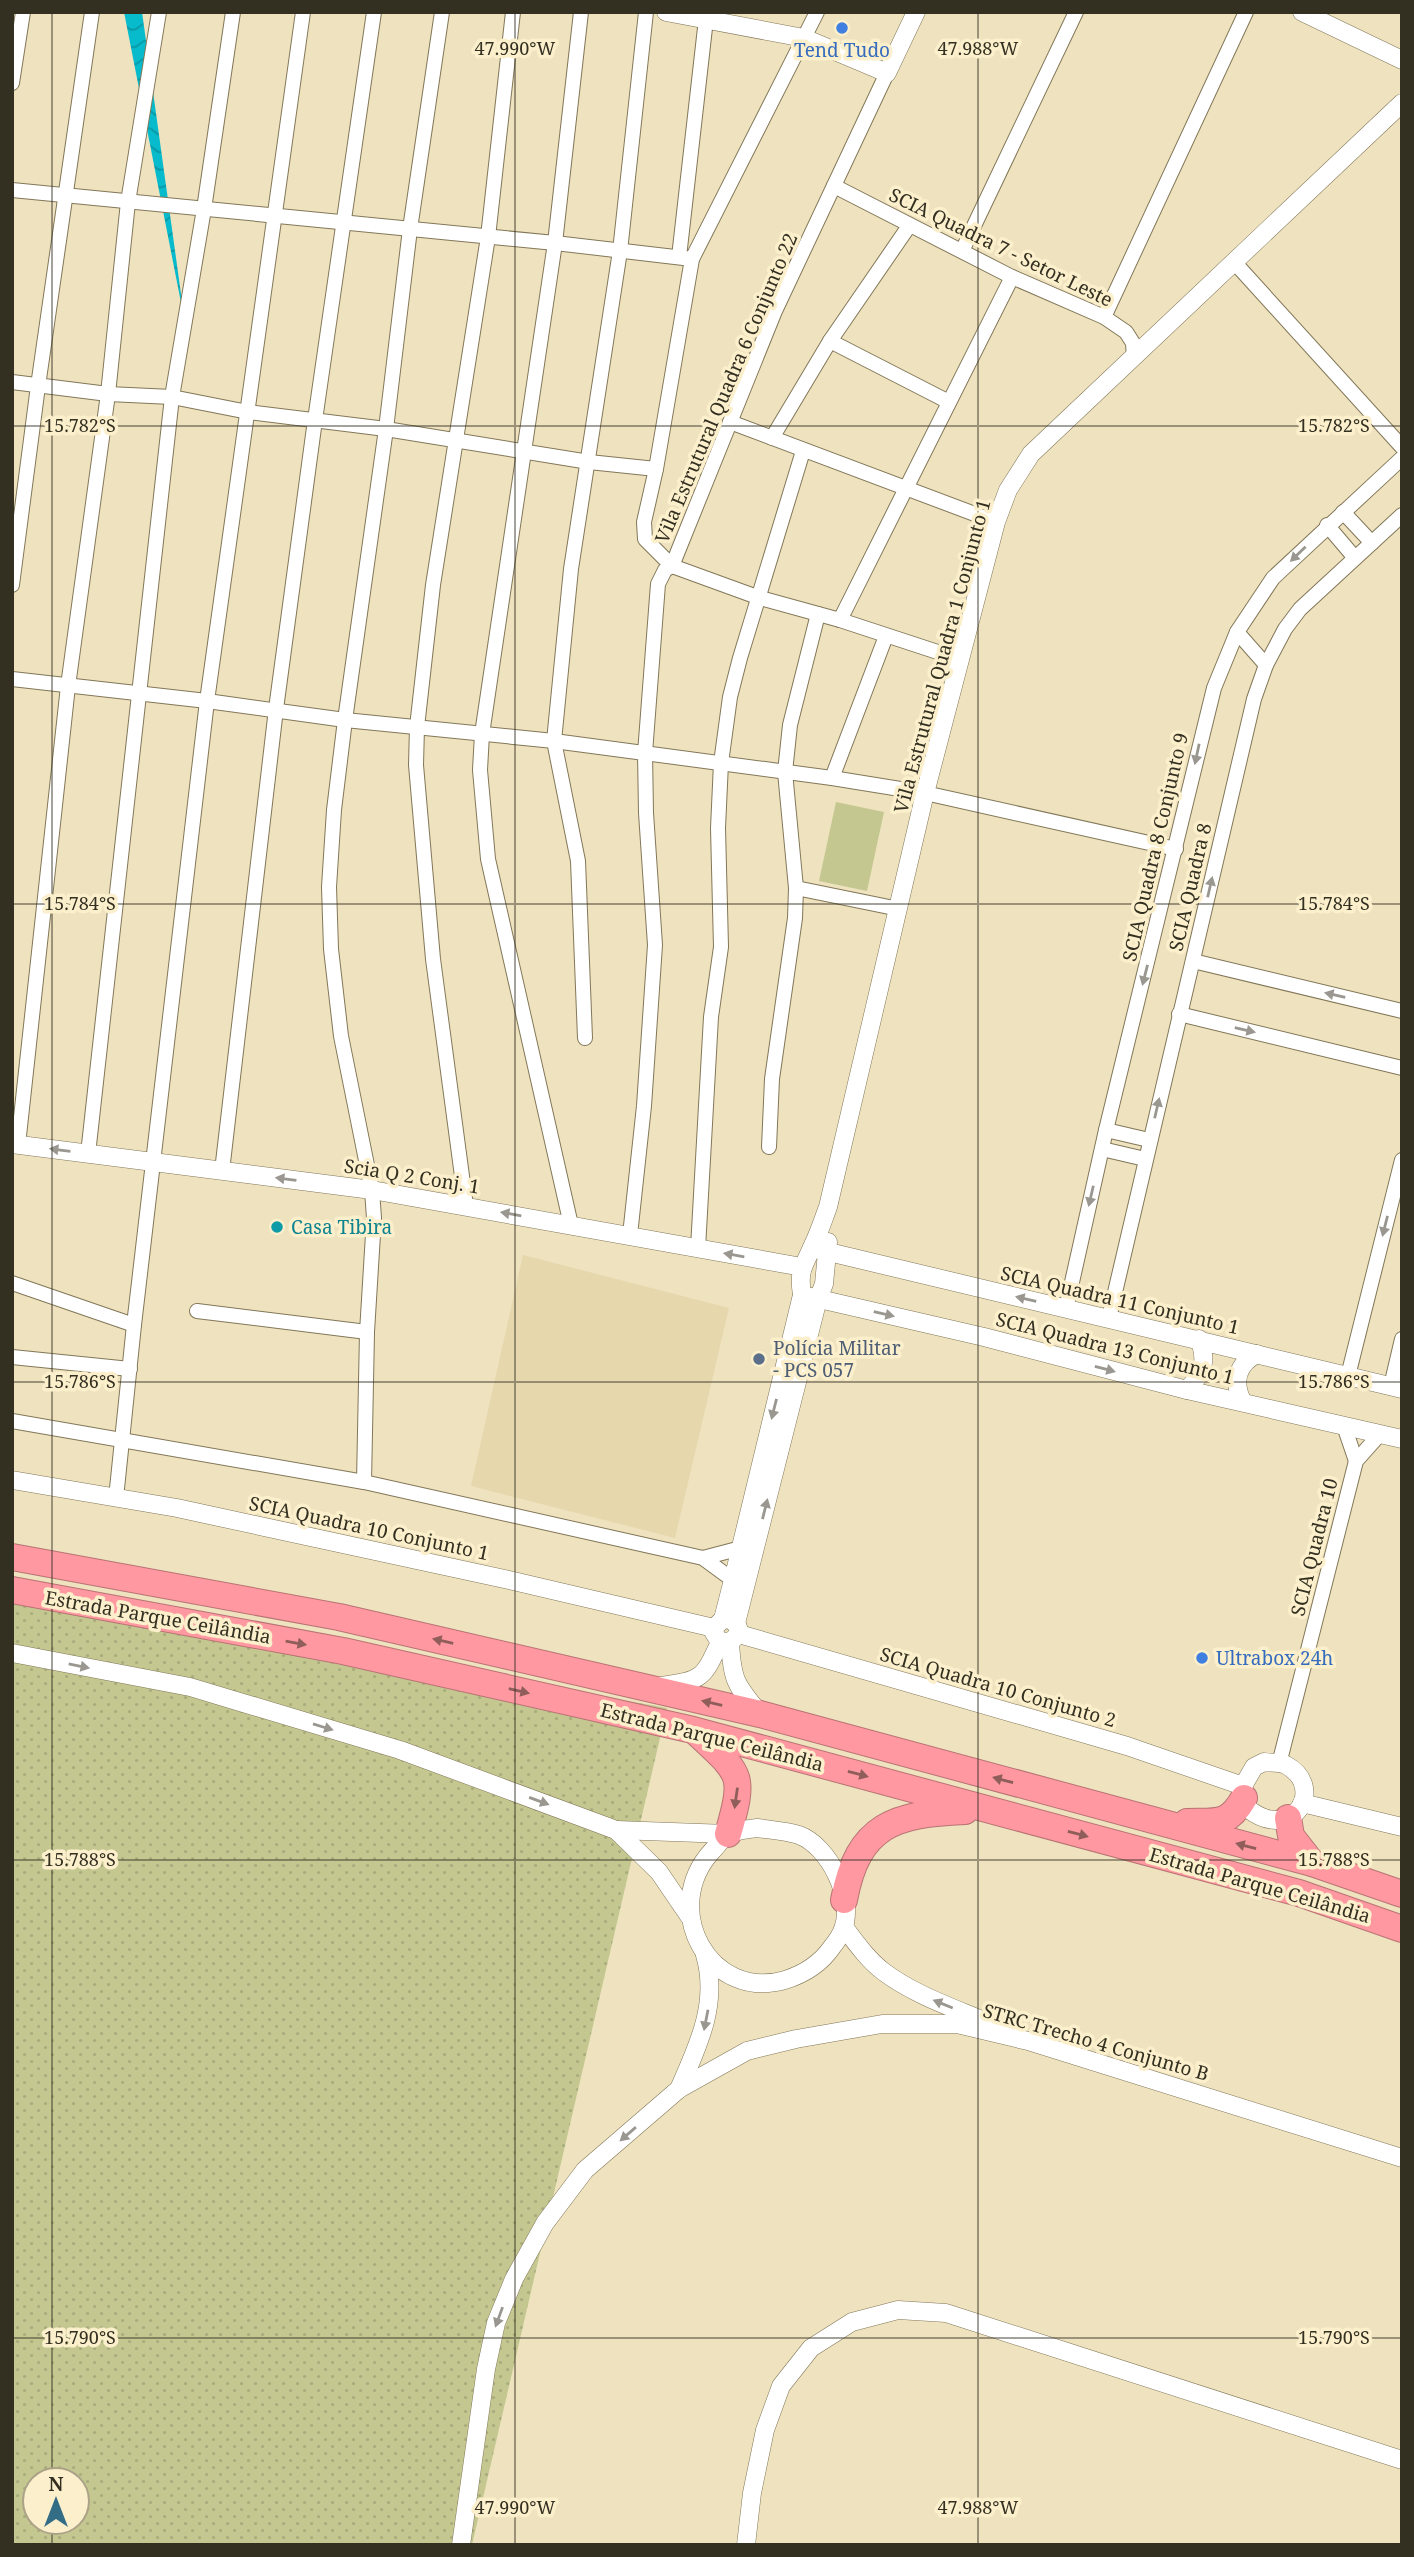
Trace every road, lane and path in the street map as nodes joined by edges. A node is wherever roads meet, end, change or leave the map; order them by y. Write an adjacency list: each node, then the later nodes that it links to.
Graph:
1 (23, 12): 21 (street)
2 (92, 12): 25 (street)
3 (159, 12): 26 (street)
4 (233, 12): 27 (street)
5 (303, 12): 28 (street)
6 (374, 12): 29 (street)
7 (442, 12): 31 (street)
8 (513, 12): 32 (street)
9 (581, 12): 33 (street)
10 (646, 12): 34 (street)
11 (666, 12): 17 (street)
12 (817, 12): 18 (street)
13 (916, 12): 20 (street)
14 (1076, 12): 35 (street)
15 (1246, 12): 39 (street)
16 (1302, 12): 19 (street)
17 (706, 19): 18 (street); 36 (street)
18 (804, 38): 20 (street); 36 (street)
19 (1402, 60)
20 (887, 73): 23 (street, Vila Estrutural Quadra 6 Conjunto 22)
21 (12, 83)
22 (1402, 103): 37 (street, Vila Estrutural Quadra 1 Conjunto 1)
23 (834, 186): 30 (street, SCIA Quadra 7 - Setor Leste); 49 (street, Vila Estrutural Quadra 6 Conjunto 22)
24 (12, 190): 25 (street)
25 (65, 197): 26 (street); 43 (street)
26 (128, 202): 27 (street); 44 (street)
27 (204, 209): 28 (street); 45 (street)
28 (275, 217): 29 (street); 47 (street)
29 (344, 223): 31 (street); 48 (street)
30 (909, 226): 35 (street, SCIA Quadra 7 - Setor Leste); 40 (street)
31 (410, 229): 32 (street); 50 (street)
32 (488, 237): 33 (street); 52 (street)
33 (555, 243): 34 (street); 55 (street)
34 (620, 251): 36 (street); 57 (street)
35 (962, 251): 38 (street, SCIA Quadra 7 - Setor Leste)
36 (685, 258): 58 (street)
37 (1235, 263): 41 (street, Vila Estrutural Quadra 1 Conjunto 1); 53 (street)
38 (1012, 276): 39 (street, SCIA Quadra 7 - Setor Leste); 46 (street)
39 (1104, 317): 41 (street, SCIA Quadra 7 - Setor Leste)
40 (830, 341): 46 (street); 51 (street)
41 (1134, 358): 62 (street, Vila Estrutural Quadra 1 Conjunto 1)
42 (12, 382): 43 (street)
43 (38, 386): 44 (street); 67 (street)
44 (108, 394): 45 (street); 76 (street)
45 (172, 397): 47 (street); 77 (street)
46 (949, 402): 59 (street)
47 (248, 412): 48 (street); 78 (street)
48 (315, 419): 50 (street); 79 (street)
49 (730, 422): 51 (street); 66 (street, Vila Estrutural Quadra 6 Conjunto 22)
50 (386, 429): 52 (street); 80 (street)
51 (772, 438): 54 (street)
52 (456, 441): 55 (street); 81 (street)
53 (1402, 447)
54 (803, 451): 59 (street); 68 (street)
55 (524, 452): 57 (street); 82 (street)
56 (1402, 458): 60 (street, SCIA Quadra 8 Conjunto 9)
57 (589, 462): 58 (street); 83 (street)
58 (656, 468): 66 (street)
59 (905, 487): 62 (street); 70 (street)
60 (1343, 512): 63 (street, SCIA Quadra 8 Conjunto 9); 64 (street)
61 (1402, 515): 64 (street, SCIA Quadra 8)
62 (996, 522): 73 (street, Vila Estrutural Quadra 1 Conjunto 1)
63 (1328, 525): 65 (street); 71 (street, SCIA Quadra 8 Conjunto 9, one-way to 71)
64 (1372, 543): 65 (street, SCIA Quadra 8)
65 (1355, 558): 74 (street, SCIA Quadra 8)
66 (672, 566): 68 (street); 84 (street, Vila Estrutural Quadra 6 Conjunto 22)
67 (12, 585)
68 (760, 598): 69 (street); 85 (street)
69 (818, 614): 70 (street); 86 (street)
70 (840, 620): 72 (street)
71 (1237, 632): 74 (street); 89 (street, SCIA Quadra 8 Conjunto 9, one-way to 89)
72 (886, 636): 73 (street); 87 (street)
73 (960, 659): 88 (street, Vila Estrutural Quadra 1 Conjunto 1)
74 (1266, 665): 92 (street, SCIA Quadra 8, one-way to 74)
75 (12, 679): 76 (street)
76 (68, 685): 77 (street); 99 (street)
77 (139, 693): 78 (street); 102 (street)
78 (207, 701): 79 (street); 105 (street)
79 (276, 709): 80 (street); 106 (street)
80 (345, 720): 81 (street); 107 (street)
81 (416, 727): 82 (street); 108 (street)
82 (482, 734): 83 (street); 109 (street)
83 (554, 741): 84 (street); 95 (street)
84 (645, 753): 85 (street); 110 (street, Vila Estrutural Quadra 6 Conjunto 22)
85 (721, 763): 86 (street); 111 (street)
86 (785, 772): 87 (street); 90 (street)
87 (832, 778): 88 (street)
88 (925, 793): 89 (street); 91 (street, Vila Estrutural Quadra 1 Conjunto 1)
89 (1176, 849): 97 (street, SCIA Quadra 8 Conjunto 9, one-way to 97)
90 (796, 888): 91 (street); 100 (street)
91 (899, 909): 112 (street, Vila Estrutural Quadra 1 Conjunto 1)
92 (1193, 961): 93 (street, one-way to 92); 94 (street, SCIA Quadra 8)
93 (1402, 1011)
94 (1179, 1014): 96 (street, one-way to 96); 98 (street, SCIA Quadra 8, one-way to 94)
95 (585, 1038)
96 (1402, 1068)
97 (1107, 1130): 98 (street); 101 (street, SCIA Quadra 8 Conjunto 9)
98 (1150, 1140): 103 (street, SCIA Quadra 8)
99 (15, 1144): 102 (street, Scia Q 2 Conj. 1, one-way to 99)
100 (769, 1147)
101 (1102, 1149): 103 (street); 116 (street, SCIA Quadra 8 Conjunto 9, one-way to 116)
102 (88, 1154): 105 (street, Scia Q 2 Conj. 1)
103 (1145, 1158): 118 (street, SCIA Quadra 8)
104 (1402, 1160): 126 (street, one-way to 126)
105 (154, 1163): 106 (street, Scia Q 2 Conj. 1); 119 (street)
106 (222, 1171): 107 (street, Scia Q 2 Conj. 1, one-way to 106)
107 (372, 1190): 108 (street, Scia Q 2 Conj. 1); 120 (street)
108 (466, 1206): 109 (street, Scia Q 2 Conj. 1, one-way to 108)
109 (571, 1225): 110 (street, Scia Q 2 Conj. 1)
110 (630, 1235): 111 (street, Scia Q 2 Conj. 1)
111 (698, 1248): 113 (street, Scia Q 2 Conj. 1, one-way to 111)
112 (820, 1250): 113 (street); 115 (street, Vila Estrutural Quadra 1 Conjunto 1); 116 (street, SCIA Quadra 11 Conjunto 1, one-way to 112)
113 (802, 1267): 115 (street)
114 (12, 1283): 119 (street)
115 (810, 1297): 128 (street, SCIA Quadra 13 Conjunto 1, one-way to 128); 139 (street, one-way to 139); 144 (street, one-way to 115)
116 (1066, 1309): 118 (street, SCIA Quadra 11 Conjunto 1)
117 (197, 1311): 120 (street)
118 (1109, 1318): 121 (street, SCIA Quadra 11 Conjunto 1)
119 (134, 1325): 125 (street)
120 (367, 1332): 137 (street)
121 (1199, 1339): 123 (street, SCIA Quadra 11 Conjunto 1); 128 (street)
122 (1402, 1339): 127 (street)
123 (1257, 1354): 126 (street, SCIA Quadra 11 Conjunto 1); 129 (street)
124 (12, 1357): 125 (street)
125 (130, 1369): 134 (street)
126 (1348, 1376): 127 (street, SCIA Quadra 11 Conjunto 1)
127 (1396, 1388)
128 (1187, 1390): 129 (street, SCIA Quadra 13 Conjunto 1)
129 (1242, 1401): 131 (street, SCIA Quadra 13 Conjunto 1)
130 (12, 1421): 134 (street)
131 (1344, 1426): 132 (street, SCIA Quadra 13 Conjunto 1); 135 (street, SCIA Quadra 10)
132 (1380, 1434): 133 (street, SCIA Quadra 13 Conjunto 1); 135 (street, SCIA Quadra 10)
133 (1402, 1439)
134 (122, 1440): 137 (street); 138 (street)
135 (1356, 1461): 149 (street, SCIA Quadra 10)
136 (12, 1480): 138 (street, SCIA Quadra 10 Conjunto 1)
137 (364, 1482): 141 (street)
138 (116, 1498): 144 (street, SCIA Quadra 10 Conjunto 1)
139 (741, 1548): 141 (street); 142 (street)
140 (12, 1557): 146 (highway, Estrada Parque Ceilândia, one-way to 140)
141 (703, 1558): 142 (street)
142 (733, 1580): 144 (street)
143 (12, 1590): 148 (highway, Estrada Parque Ceilândia, one-way to 148)
144 (727, 1631): 146 (street); 147 (street); 150 (street, SCIA Quadra 10 Conjunto 2)
145 (12, 1653): 155 (street, one-way to 155)
146 (647, 1688): 147 (highway, Estrada Parque Ceilândia, one-way to 146)
147 (760, 1714): 153 (highway, Estrada Parque Ceilândia, one-way to 147)
148 (693, 1730): 151 (highway, Estrada Parque Ceilândia, one-way to 151); 156 (highway, one-way to 156)
149 (1279, 1764): 150 (street); 152 (street)
150 (1243, 1792): 152 (street); 153 (highway)
151 (991, 1810): 159 (highway); 162 (highway, Estrada Parque Ceilândia, one-way to 162)
152 (1295, 1811): 154 (street); 157 (highway)
153 (1142, 1818): 157 (highway, Estrada Parque Ceilândia, one-way to 153)
154 (1402, 1827)
155 (616, 1830): 156 (street); 160 (street)
156 (728, 1834): 159 (street); 160 (street)
157 (1312, 1863): 158 (highway, Estrada Parque Ceilândia)
158 (1402, 1894)
159 (845, 1900): 161 (street)
160 (689, 1916): 163 (street)
161 (844, 1927): 163 (street); 164 (street, one-way to 161)
162 (1402, 1928)
163 (705, 1953): 165 (street, one-way to 165)
164 (1028, 2040): 165 (street, STRC Trecho 4 Conjunto B); 166 (street, STRC Trecho 4 Conjunto B)
165 (679, 2089): 168 (street, STRC Trecho 4 Conjunto B, one-way to 168)
166 (1402, 2158)
167 (1402, 2460): 169 (street)
168 (461, 2545)
169 (746, 2545)

